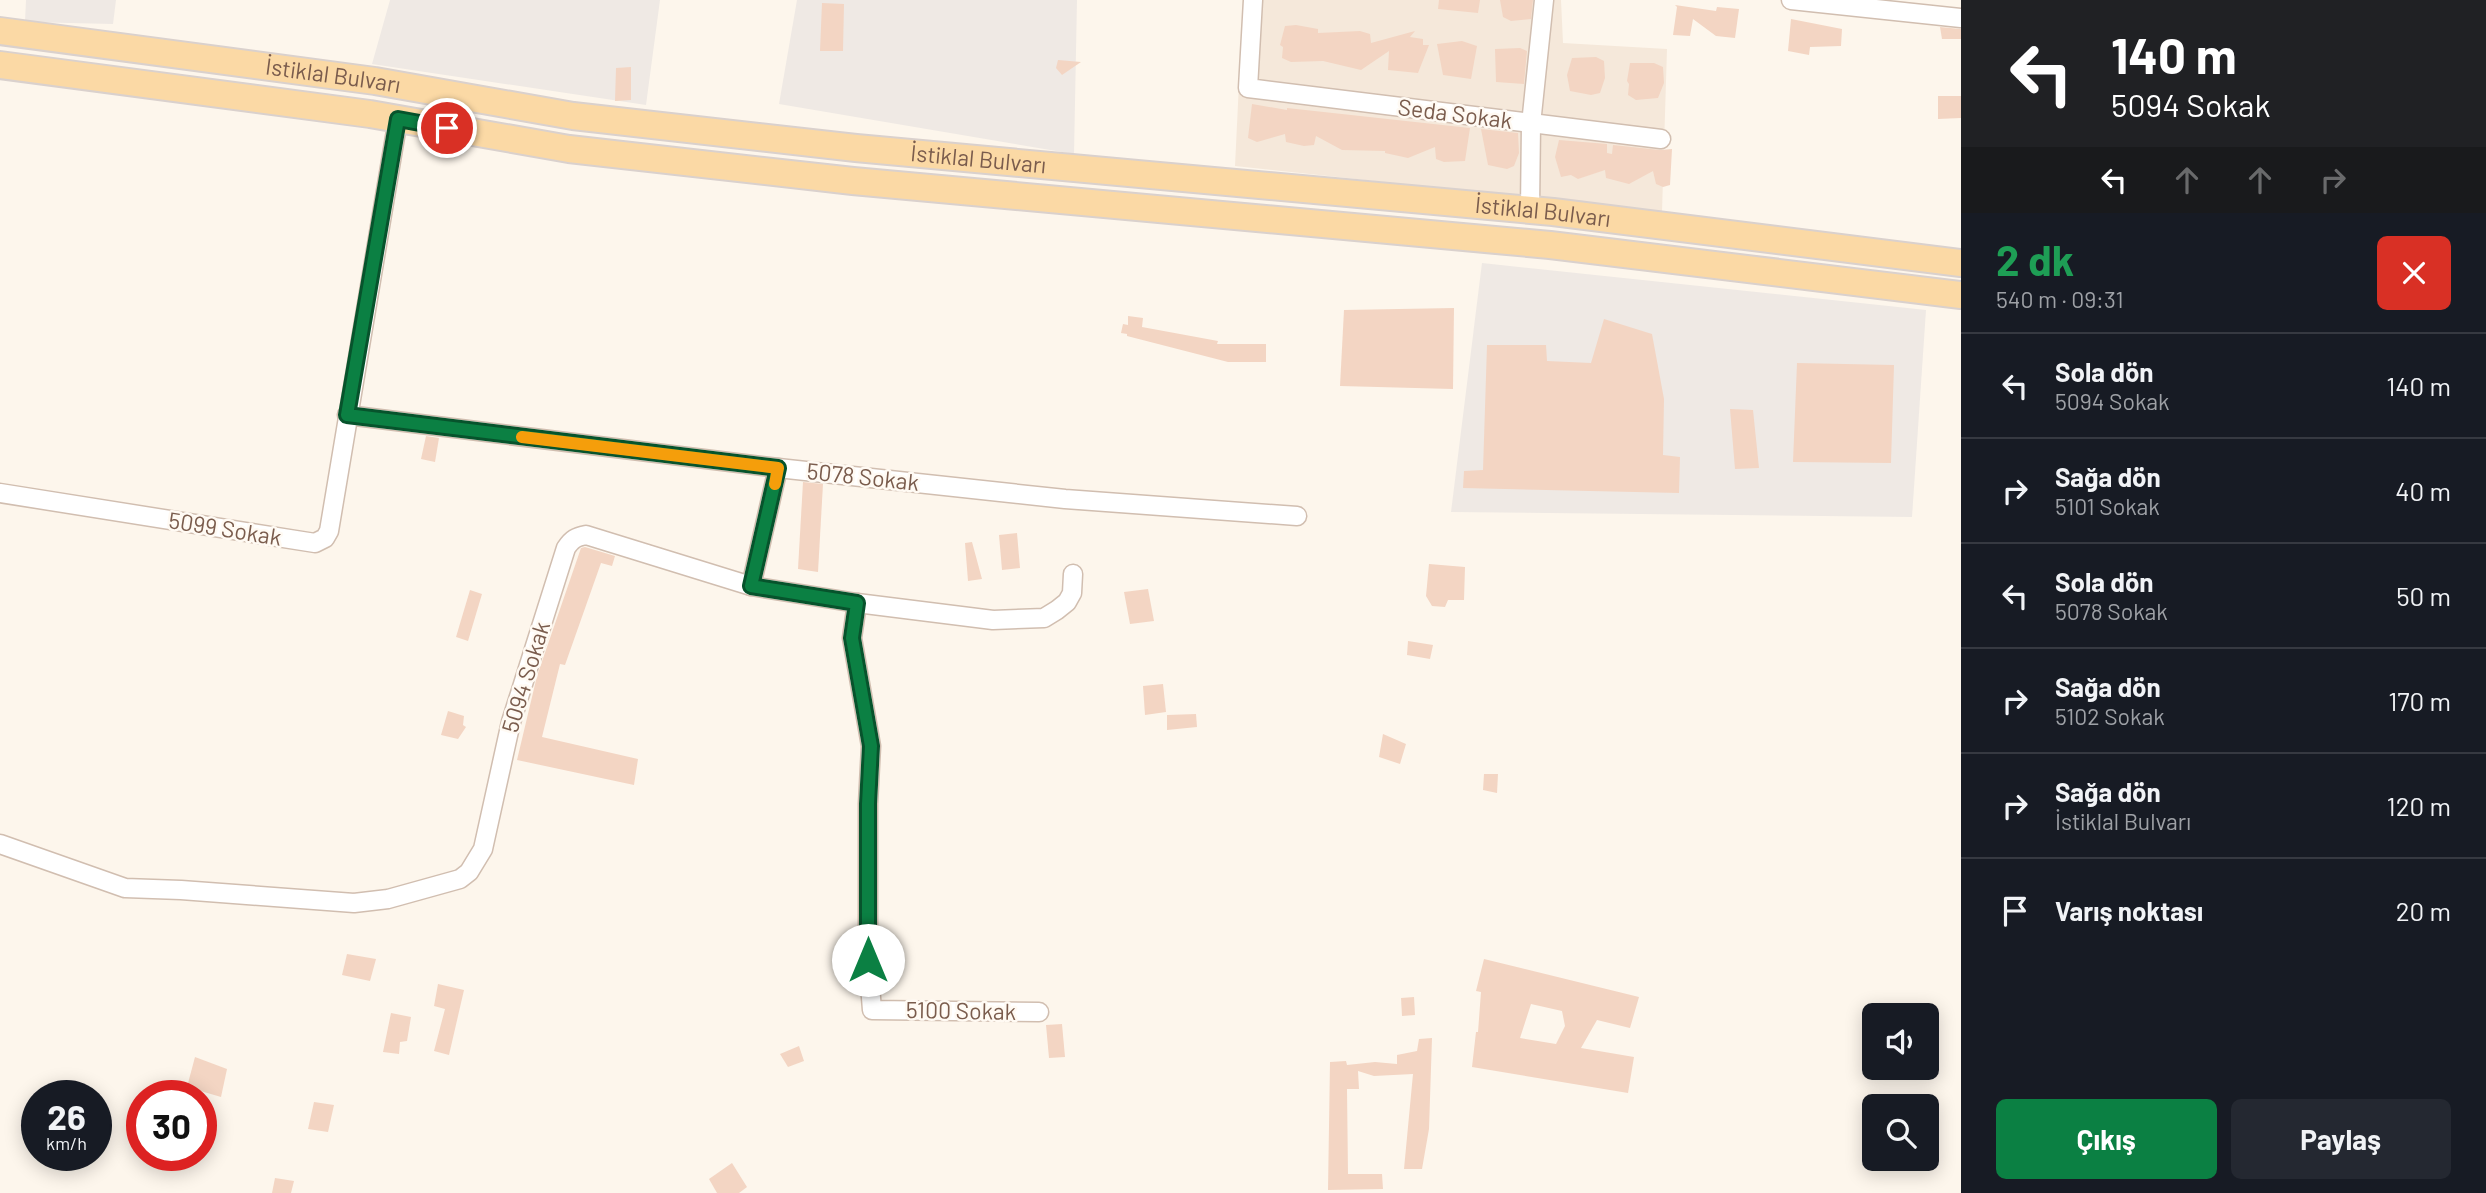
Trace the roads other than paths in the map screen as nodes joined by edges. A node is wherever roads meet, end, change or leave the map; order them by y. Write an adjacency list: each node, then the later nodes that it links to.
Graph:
1 (1253, 0): 8 (street, Seda Sokak)
2 (1544, 0): 8 (street)
3 (1791, 0): 4 (street)
4 (1961, 18)
5 (0, 31): 10 (main road, İstiklal Bulvarı)
6 (0, 65): 7 (main road, İstiklal Bulvarı)
7 (398, 119): 12 (main road, İstiklal Bulvarı); 13 (street, 5099 Sokak)
8 (1531, 124): 9 (street, Seda Sokak); 10 (street)
9 (1661, 139)
10 (1530, 209): 11 (main road, İstiklal Bulvarı)
11 (1961, 263)
12 (1961, 295)
13 (347, 415): 14 (street, 5078 Sokak); 15 (street, 5099 Sokak)
14 (778, 468): 16 (street, 5078 Sokak); 18 (street)
15 (0, 493)
16 (1297, 516)
17 (1073, 574): 19 (street, 5094 Sokak)
18 (751, 586): 19 (street, 5094 Sokak); 20 (street, 5094 Sokak)
19 (857, 603): 21 (street, 5100 Sokak)
20 (0, 844)
21 (1039, 1012)

